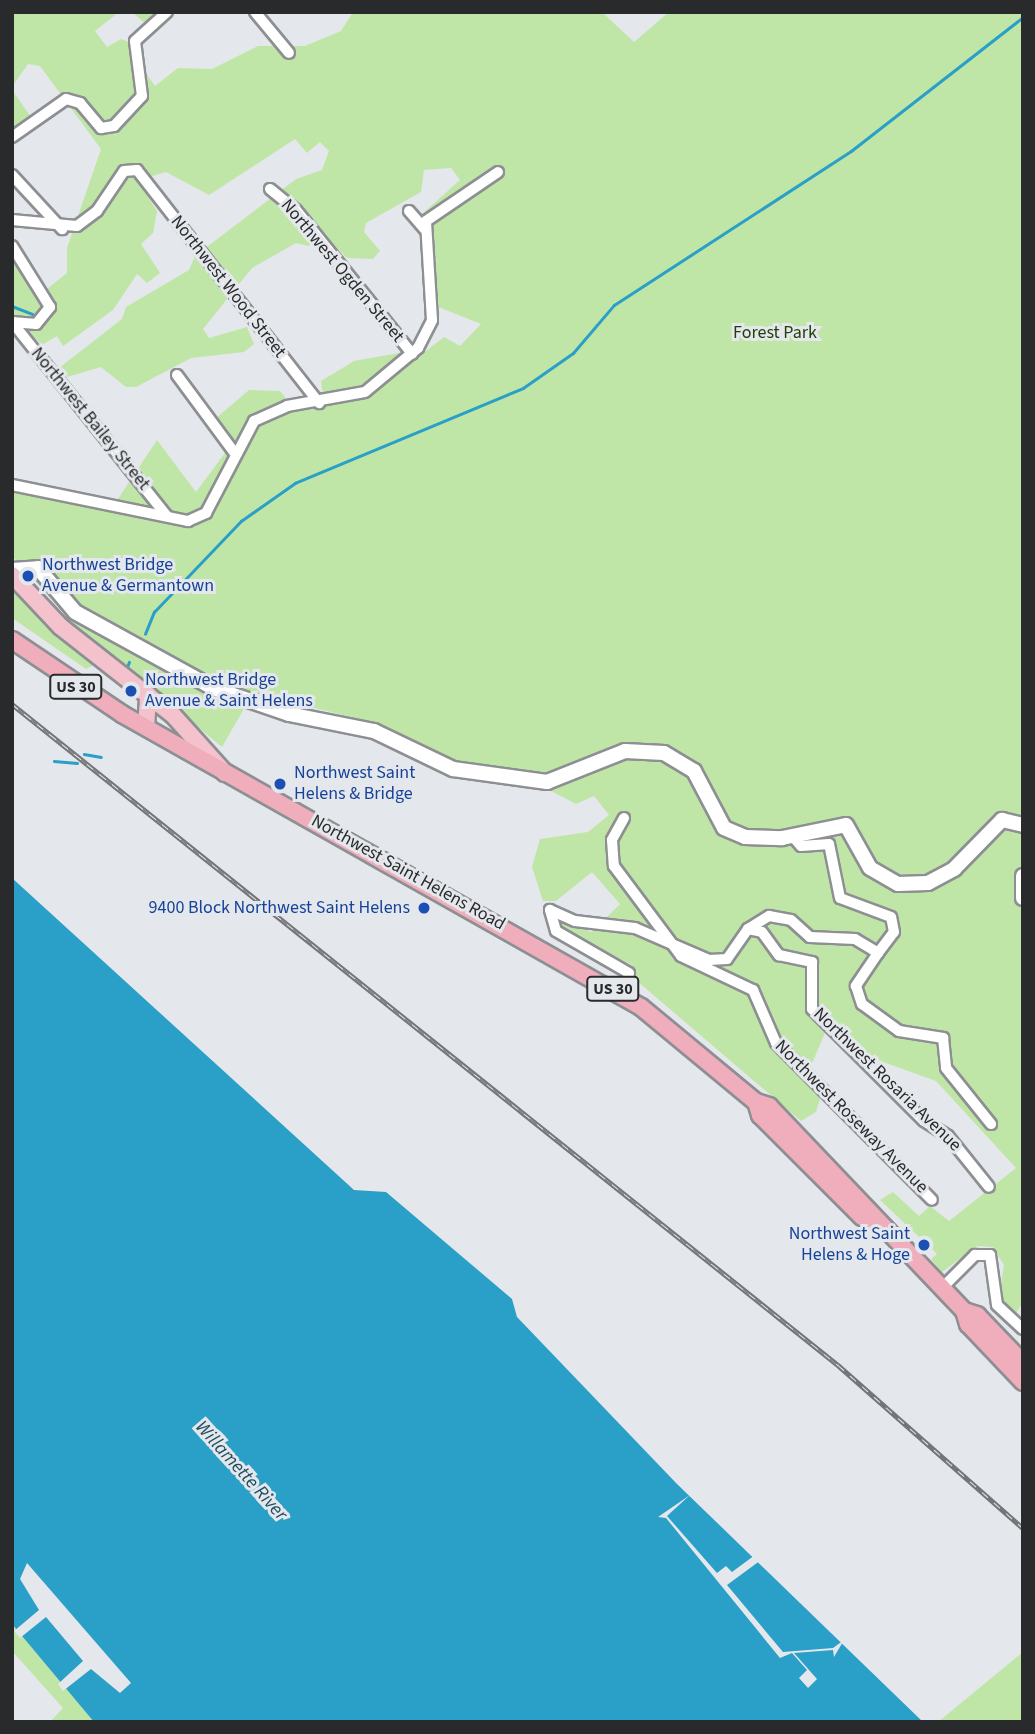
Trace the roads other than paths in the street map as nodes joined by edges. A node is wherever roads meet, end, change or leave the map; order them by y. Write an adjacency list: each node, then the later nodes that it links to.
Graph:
1 (167, 12): 4 (street)
2 (255, 12): 3 (street)
3 (289, 53)
4 (12, 137)
5 (498, 173): 10 (street)
6 (12, 175): 11 (street)
7 (270, 189): 14 (street, Northwest Ogden Street)
8 (409, 211): 10 (street)
9 (12, 220): 11 (street)
10 (424, 228): 14 (street)
11 (62, 229): 16 (street, Northwest Wood Street)
12 (12, 246): 13 (street)
13 (12, 322): 19 (street, Northwest Bailey Street)
14 (412, 354): 16 (street)
15 (177, 375): 17 (street)
16 (320, 403): 17 (street)
17 (234, 452): 19 (street)
18 (14, 483): 19 (street)
19 (167, 516)
20 (12, 570): 28 (main road)
21 (12, 575): 23 (main road)
22 (12, 640): 24 (highway, Northwest Saint Helens Road / US 30)
23 (148, 695): 24 (main road); 25 (main road)
24 (146, 727): 25 (highway, Northwest Saint Helens Road / US 30)
25 (225, 774): 34 (highway, Northwest Saint Helens Road / US 30)
26 (625, 818): 32 (street, Northwest Roseway Avenue)
27 (1021, 820): 28 (main road)
28 (794, 838): 33 (street)
29 (1023, 876): 30 (main road)
30 (1023, 898)
31 (748, 929): 32 (street); 33 (street); 36 (street, Northwest Rosaria Avenue)
32 (669, 940): 34 (street); 37 (street, Northwest Roseway Avenue)
33 (878, 953): 35 (street)
34 (625, 997): 38 (highway, Northwest Saint Helens Road / US 30)
35 (991, 1124)
36 (989, 1187)
37 (932, 1200)
38 (942, 1288): 39 (highway, Northwest Saint Helens Road / US 30); 40 (street)
39 (964, 1311): 41 (highway, Northwest Saint Helens Road / US 30); 42 (highway, Northwest Saint Helens Road / US 30)
40 (1023, 1329)
41 (1023, 1363)
42 (1023, 1382)

